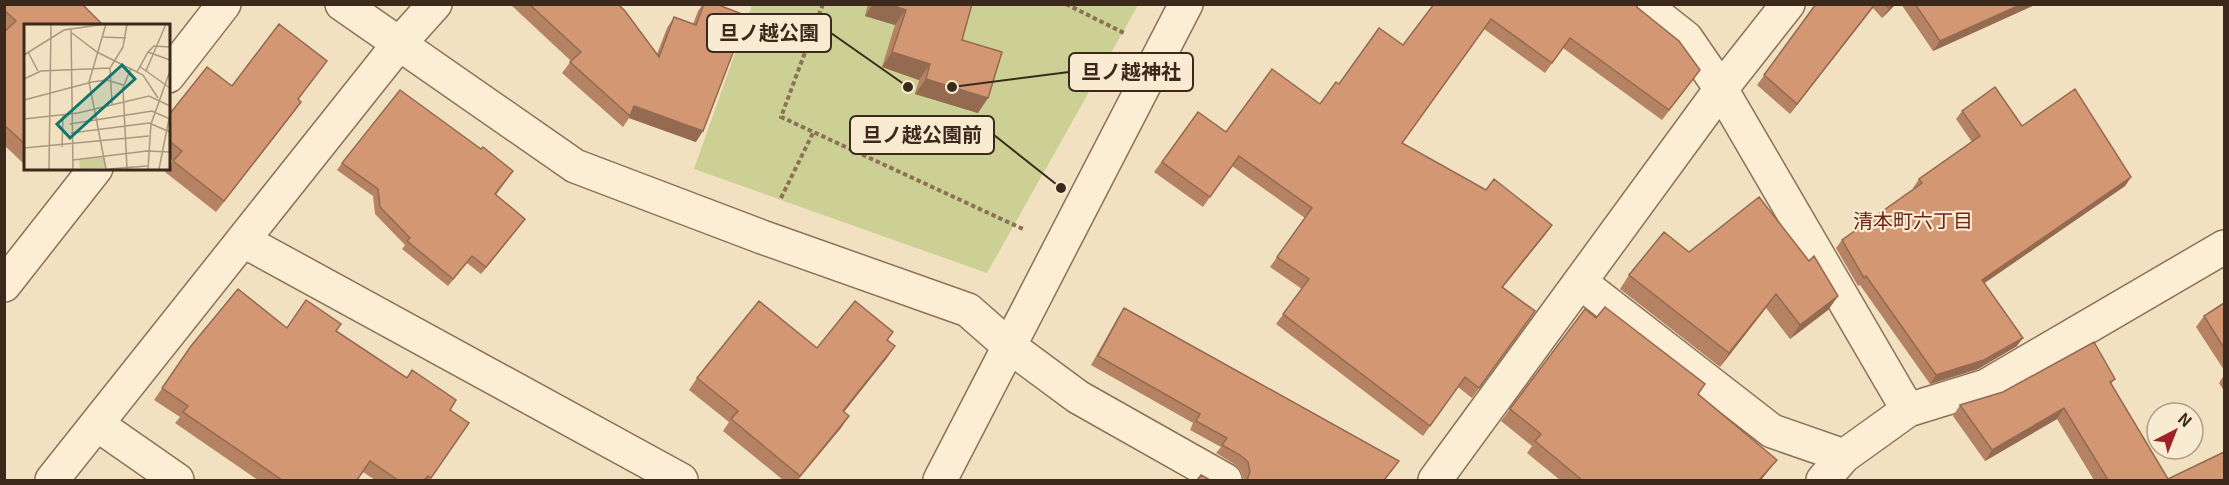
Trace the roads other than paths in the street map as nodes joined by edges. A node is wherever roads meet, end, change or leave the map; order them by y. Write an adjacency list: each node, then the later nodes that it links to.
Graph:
1 (224, 4): 8 (street)
2 (342, 4): 7 (street)
3 (435, 4): 7 (street)
4 (1186, 4): 15 (street)
5 (1642, 4): 9 (street)
6 (1788, 4): 9 (street)
7 (398, 45): 11 (street); 15 (street)
8 (170, 73)
9 (1721, 89): 13 (street); 16 (street)
10 (94, 170): 14 (street)
11 (244, 241): 17 (street); 21 (street)
12 (2224, 247): 16 (street)
13 (1580, 282): 18 (street); 24 (street)
14 (4, 285)
15 (1010, 346): 22 (street); 23 (street)
16 (1908, 410): 18 (street)
17 (98, 425): 19 (street); 20 (street)
18 (1844, 456): 25 (street)
19 (52, 480)
20 (177, 480)
21 (681, 480)
22 (940, 480)
23 (1225, 480)
24 (1435, 480)
25 (1823, 480)

